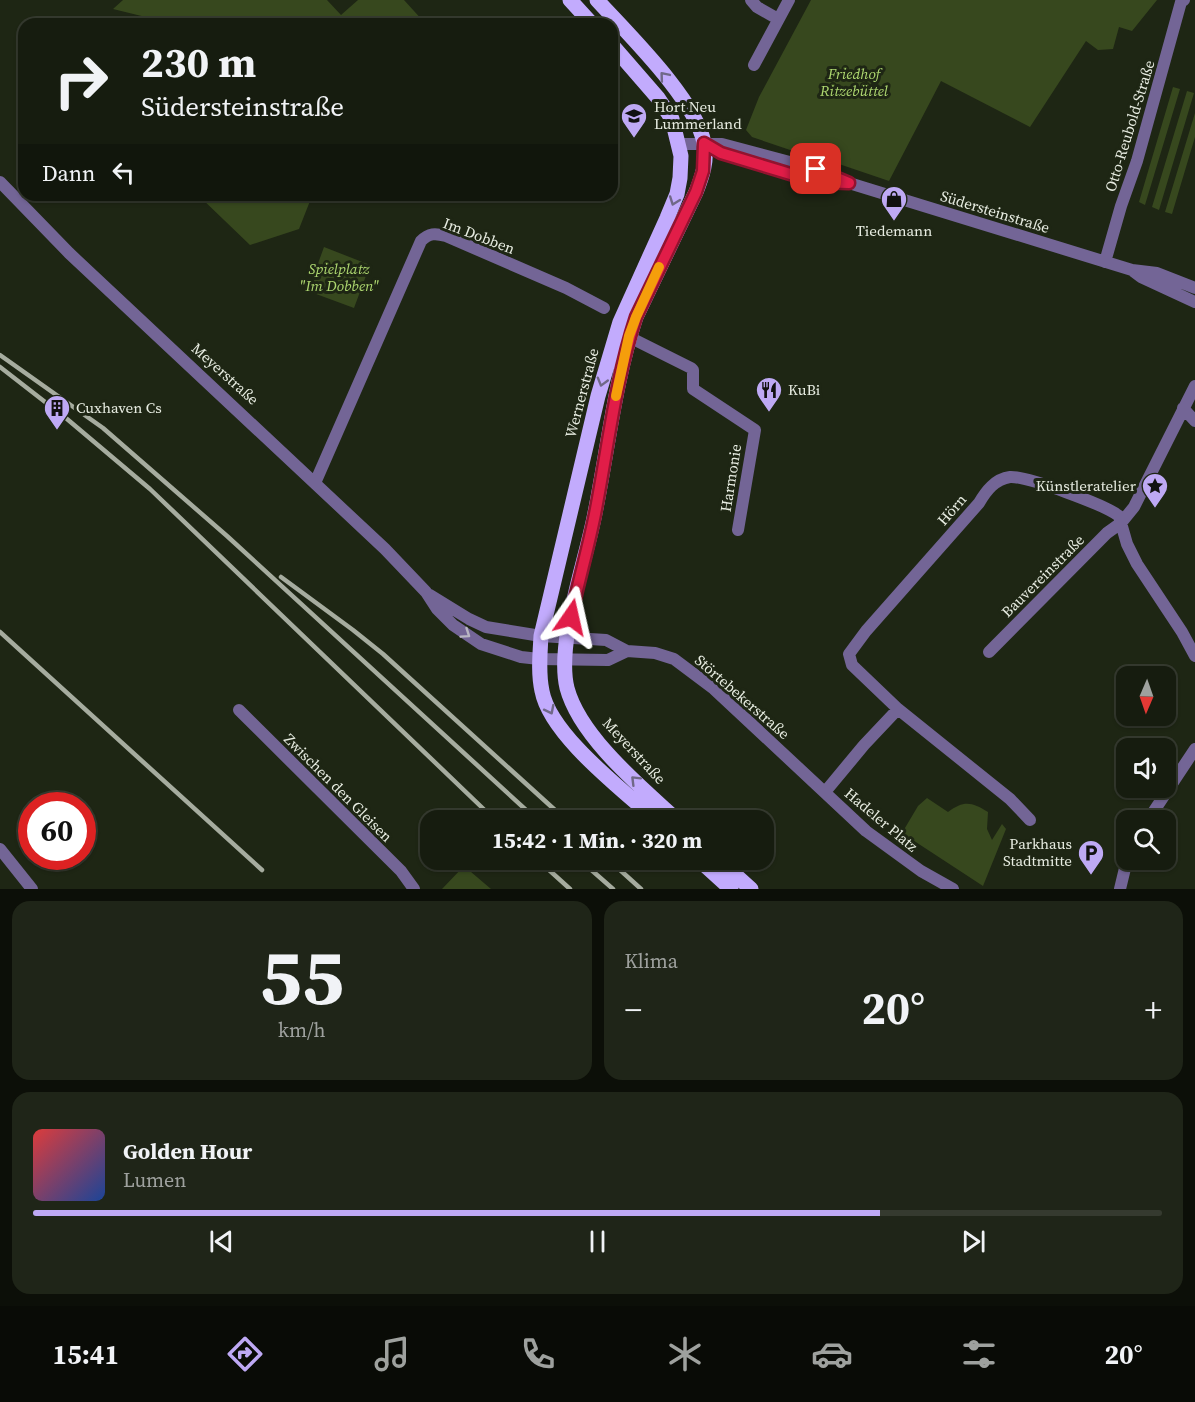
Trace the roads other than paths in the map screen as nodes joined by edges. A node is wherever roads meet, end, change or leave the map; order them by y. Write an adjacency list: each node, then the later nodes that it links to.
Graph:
1 (570, 0): 6 (main road)
2 (597, 0): 7 (main road, one-way to 2)
3 (789, 0): 8 (street)
4 (1184, 0): 17 (street, Otto-Reubold-Straße)
5 (754, 3): 8 (street)
6 (586, 18)
7 (613, 18)
8 (778, 19): 11 (street)
9 (618, 24): 12 (main road, one-way to 9)
10 (618, 52): 13 (main road, Wernerstraße)
11 (754, 64)
12 (704, 143): 13 (street, Südersteinstraße); 17 (street, Südersteinstraße); 22 (main road, Wernerstraße)
13 (679, 144): 22 (main road, Wernerstraße, one-way to 22)
14 (0, 182): 15 (street, Meyerstraße)
15 (18, 200)
16 (19, 201): 26 (street, Meyerstraße)
17 (1105, 262): 18 (street, Südersteinstraße)
18 (1132, 270): 19 (street, Südersteinstraße); 20 (street, Südersteinstraße)
19 (1195, 288)
20 (1195, 302)
21 (603, 308): 26 (street, Im Dobben)
22 (623, 334): 28 (street, Harmonie); 30 (main road, Wernerstraße, one-way to 30); 31 (main road, Wernerstraße)
23 (1195, 386): 24 (street, Bauvereinstraße)
24 (1183, 408): 25 (street); 27 (street, Bauvereinstraße)
25 (1195, 421)
26 (315, 483): 29 (street, Meyerstraße)
27 (1121, 523): 33 (street, Bauvereinstraße); 34 (street); 37 (street, Hörn)
28 (738, 530)
29 (426, 592): 30 (street, Meyerstraße); 35 (street, Meyerstraße, one-way to 35)
30 (541, 636): 31 (street, Meyerstraße); 35 (main road, Wernerstraße)
31 (568, 638): 32 (street, Störtebekerstraße); 36 (main road, Meyerstraße)
32 (627, 651): 36 (street, Störtebekerstraße); 40 (street, Störtebekerstraße)
33 (989, 652)
34 (1195, 656)
35 (539, 659): 36 (street, Störtebekerstraße); 41 (main road, one-way to 41)
36 (566, 660): 42 (main road, Meyerstraße, one-way to 36)
37 (898, 709): 40 (street, Hadeler Platz); 44 (street)
38 (239, 710): 50 (street, Zwischen den Gleisen)
39 (1195, 750): 43 (street)
40 (825, 792): 53 (street, Hadeler Platz)
41 (645, 810)
42 (667, 810)
43 (1155, 810)
44 (1030, 820)
45 (0, 849): 49 (street)
46 (710, 870): 51 (main road)
47 (730, 870): 52 (main road)
48 (1125, 870): 54 (street)
49 (32, 889)
50 (414, 889)
51 (731, 889)
52 (751, 889)
53 (953, 889)
54 (1120, 889)

